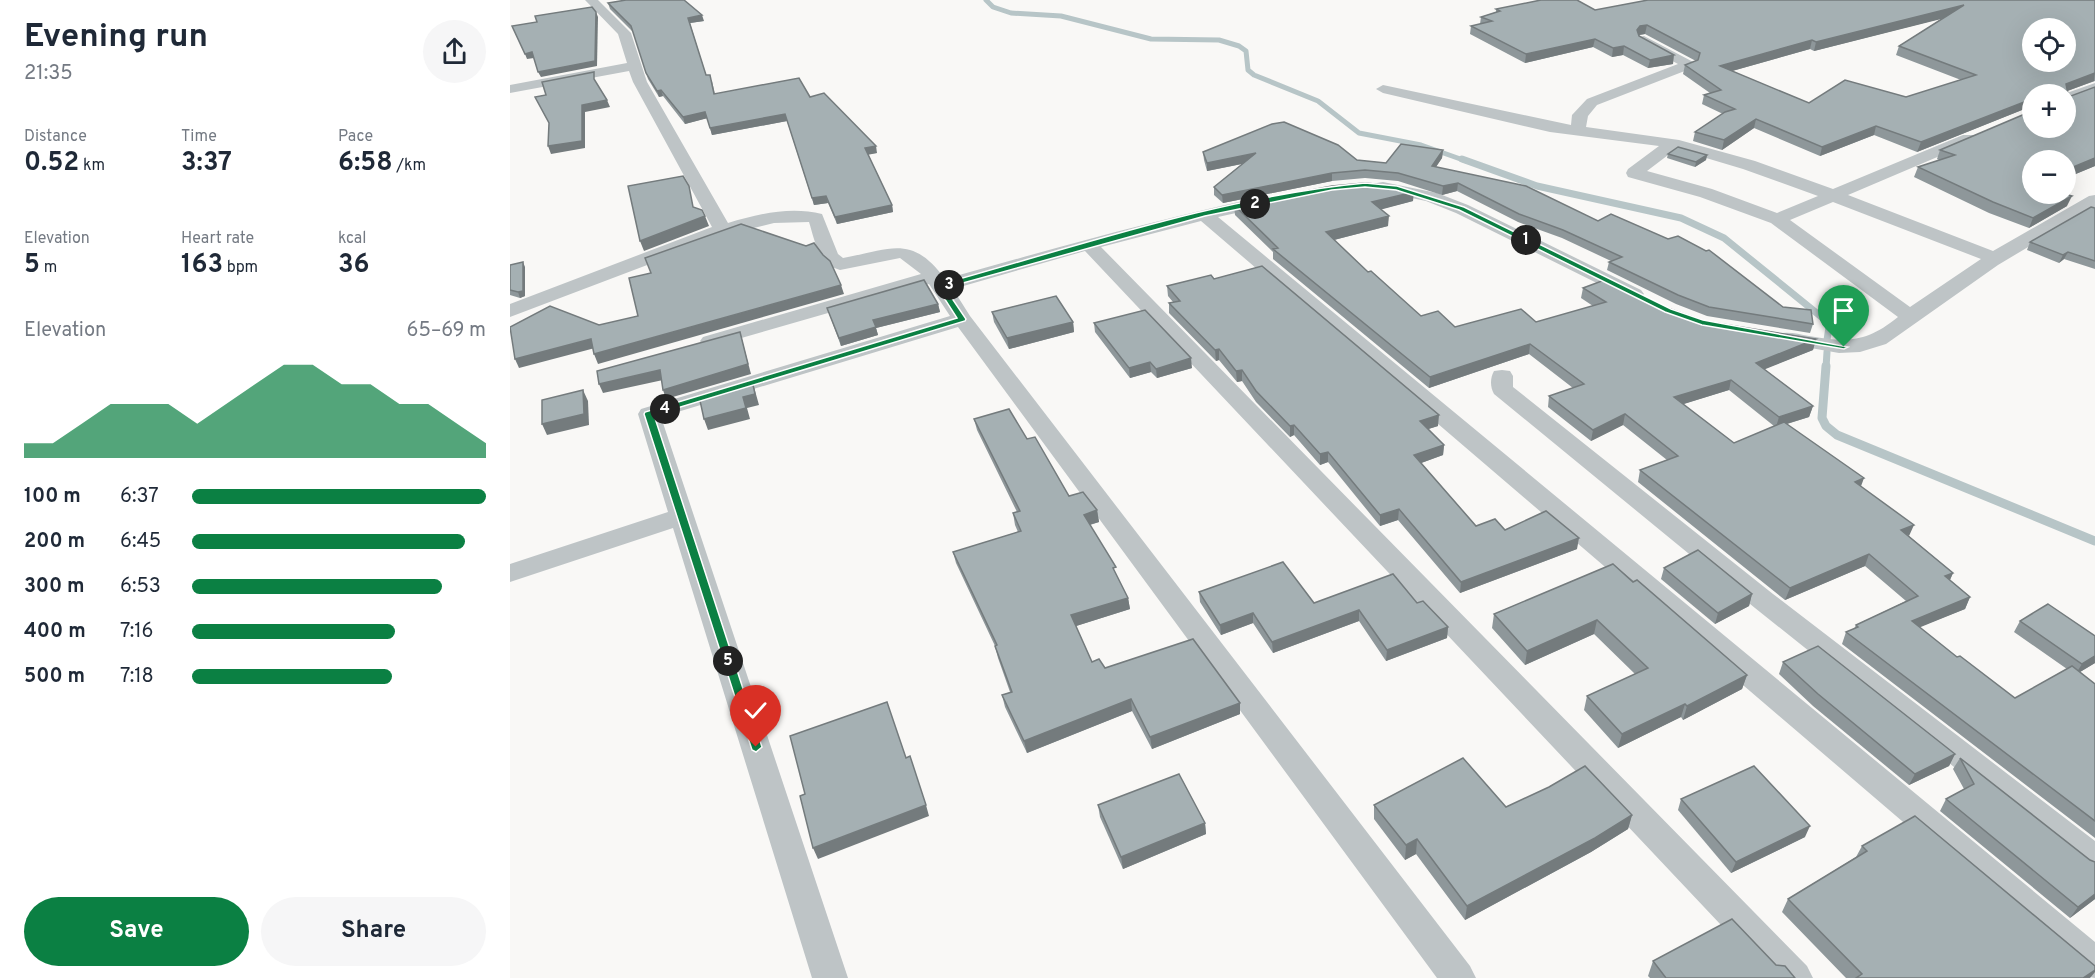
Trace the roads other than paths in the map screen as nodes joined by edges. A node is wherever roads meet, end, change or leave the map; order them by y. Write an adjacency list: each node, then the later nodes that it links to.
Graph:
1 (591, 0): 3 (street)
2 (1644, 39): 8 (street)
3 (635, 66): 5 (street); 17 (street)
4 (2095, 87): 7 (street)
5 (510, 88)
6 (1383, 89): 8 (street)
7 (2076, 95)
8 (1578, 132): 10 (street)
9 (1980, 134): 12 (street)
10 (1673, 143): 12 (street); 16 (street)
11 (1365, 185): 21 (street)
12 (1832, 195): 16 (street); 19 (street)
13 (1286, 197): 15 (street)
14 (2095, 200): 19 (street)
15 (1204, 214): 18 (street); 31 (street)
16 (1777, 219): 23 (street)
17 (723, 229): 20 (street); 22 (street)
18 (1088, 244): 20 (street); 34 (street)
19 (1994, 258): 23 (street)
20 (937, 282): 24 (street); 26 (street)
21 (1648, 300)
22 (510, 311)
23 (1909, 316): 25 (street)
24 (962, 319): 28 (street); 32 (street)
25 (1765, 334)
26 (693, 346)
27 (1502, 376): 30 (street)
28 (682, 516): 29 (street); 33 (street)
29 (510, 573)
30 (2095, 860)
31 (2095, 964)
32 (1452, 976)
33 (830, 978)
34 (1795, 978)

